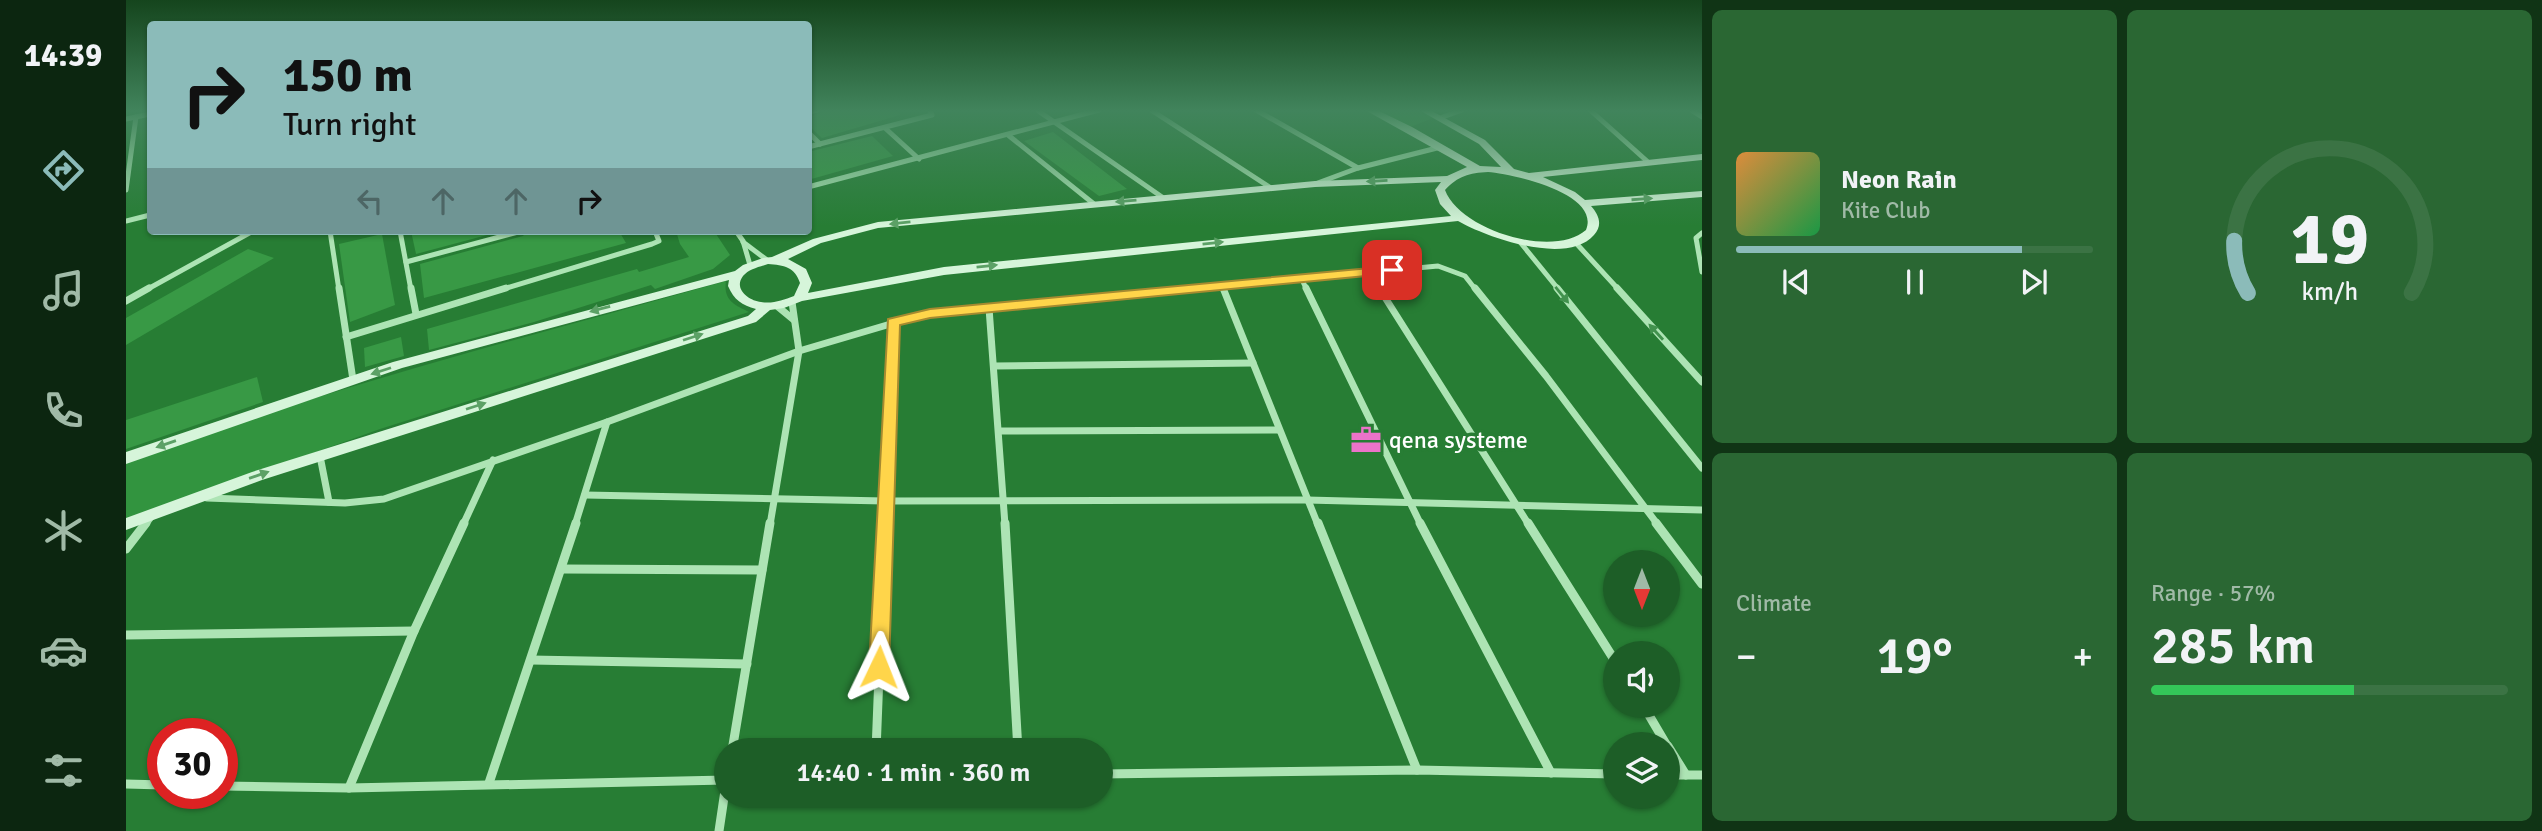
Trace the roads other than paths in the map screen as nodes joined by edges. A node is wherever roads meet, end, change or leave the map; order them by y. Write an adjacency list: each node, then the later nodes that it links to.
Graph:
1 (129, 148): 22 (street)
2 (908, 149): 13 (street)
3 (957, 149): 13 (street)
4 (1025, 149): 27 (street)
5 (1093, 149): 25 (street)
6 (1211, 149): 23 (street)
7 (1323, 149): 15 (street)
8 (1434, 149): 15 (street)
9 (1444, 149): 16 (street)
10 (1488, 149): 17 (street)
11 (1633, 149): 14 (street)
12 (1702, 157): 14 (street)
13 (919, 159): 21 (street)
14 (1648, 162): 18 (street)
15 (1358, 169): 20 (street)
16 (1478, 169): 17 (street); 19 (street)
17 (1510, 172): 18 (street)
18 (1527, 175): 26 (street)
19 (1446, 179): 20 (street, one-way to 20); 29 (street)
20 (1315, 184): 23 (street)
21 (812, 186)
22 (126, 188)
23 (1271, 188): 25 (street)
24 (1702, 194): 26 (street, one-way to 24)
25 (1162, 197): 27 (street, one-way to 27)
26 (1583, 203): 40 (street)
27 (1094, 204): 41 (street, one-way to 41)
28 (147, 216): 30 (street)
29 (1460, 218): 39 (street); 49 (street, one-way to 29)
30 (126, 221)
31 (1702, 233): 45 (street)
32 (246, 235): 50 (street)
33 (331, 235): 56 (street)
34 (401, 235): 42 (street)
35 (507, 235): 42 (street)
36 (657, 235): 53 (street)
37 (739, 235): 38 (street)
38 (743, 241): 41 (street); 43 (street)
39 (1520, 242): 40 (street); 68 (street, one-way to 68)
40 (1575, 242): 61 (street, one-way to 40)
41 (771, 260): 43 (street); 49 (street)
42 (406, 262): 53 (street)
43 (750, 265): 46 (street)
44 (1369, 272): 47 (street); 77 (street); 78 (street)
45 (1702, 272)
46 (738, 274): 51 (street); 60 (street, one-way to 60)
47 (1300, 278): 48 (street); 76 (street)
48 (1222, 285): 52 (street); 58 (street)
49 (795, 300): 51 (street); 54 (street)
50 (126, 301)
51 (771, 307): 54 (street); 65 (street, one-way to 51)
52 (989, 308): 55 (street); 59 (street)
53 (416, 314): 56 (street)
54 (794, 320): 57 (street)
55 (893, 322): 57 (street); 74 (street)
56 (346, 337): 60 (street)
57 (799, 351): 62 (street); 71 (street)
58 (1253, 363): 59 (street); 63 (street)
59 (994, 366): 64 (street)
60 (353, 380): 66 (street, one-way to 66)
61 (1702, 382)
62 (607, 422): 67 (street); 69 (street)
63 (1279, 430): 64 (street); 73 (street)
64 (1000, 431): 72 (street)
65 (320, 456): 70 (street, one-way to 65); 75 (street)
66 (126, 458)
67 (493, 460): 75 (street); 86 (street)
68 (1702, 468)
69 (585, 495): 71 (street); 83 (street)
70 (199, 497): 75 (street); 80 (street)
71 (773, 498): 74 (street); 84 (street)
72 (1003, 500): 73 (street); 74 (street); 93 (street)
73 (1307, 500): 76 (street); 95 (street)
74 (885, 501): 92 (street)
75 (329, 502)
76 (1409, 503): 77 (street); 96 (street)
77 (1517, 504): 78 (street); 88 (street)
78 (1644, 506): 79 (street); 85 (street)
79 (1702, 510)
80 (153, 514): 81 (street); 82 (street)
81 (126, 524)
82 (126, 549)
83 (562, 569): 84 (street); 89 (street)
84 (762, 570): 90 (street)
85 (1702, 584)
86 (414, 631): 87 (street); 107 (street)
87 (126, 635)
88 (1603, 642)
89 (531, 660): 90 (street); 103 (street)
90 (747, 664): 91 (street)
91 (734, 738)
92 (876, 738)
93 (1017, 738)
94 (1680, 766): 100 (street)
95 (1417, 770): 96 (street); 97 (street)
96 (1551, 773): 98 (street)
97 (1113, 774)
98 (1603, 774)
99 (1680, 775): 100 (street)
100 (1686, 775): 101 (street)
101 (1702, 775)
102 (714, 782): 103 (street)
103 (489, 783): 107 (street)
104 (126, 784): 105 (street)
105 (147, 785)
106 (238, 786): 107 (street)
107 (349, 788)
108 (722, 808): 109 (street)
109 (719, 831)

